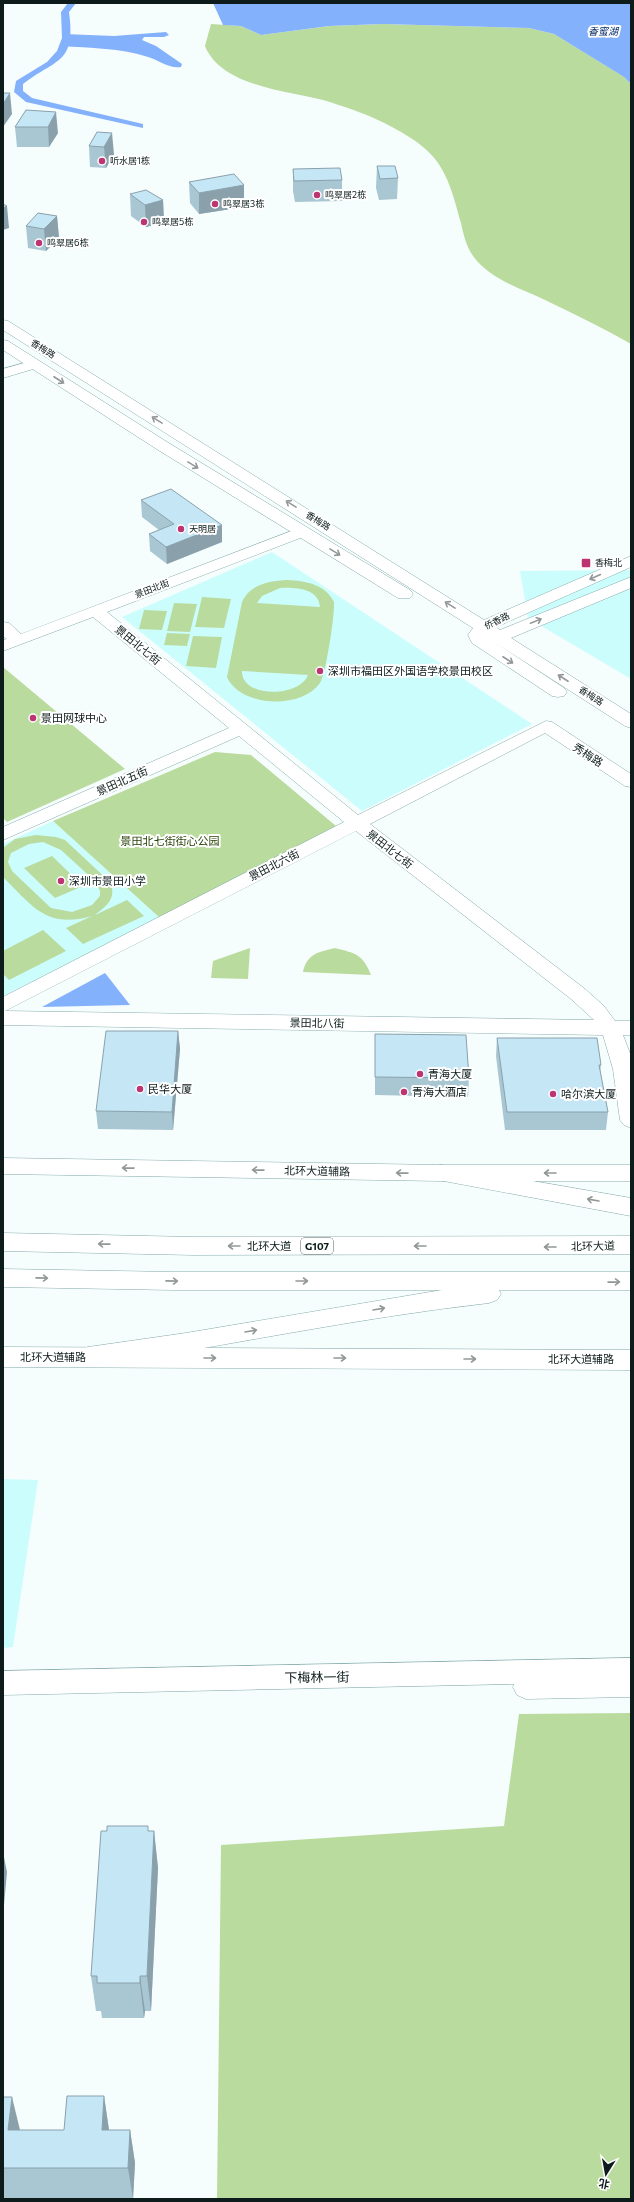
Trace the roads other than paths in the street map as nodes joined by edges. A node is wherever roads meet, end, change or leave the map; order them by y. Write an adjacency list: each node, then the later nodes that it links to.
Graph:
1 (3, 324): 5 (main road, 香梅路, one-way to 1)
2 (3, 344): 3 (main road, 香梅路)
3 (35, 364): 4 (street); 6 (main road, 香梅路, one-way to 6)
4 (3, 374)
5 (180, 434): 6 (main road); 7 (main road, 香梅路, one-way to 5)
6 (161, 445): 8 (main road, 香梅路, one-way to 8)
7 (324, 524): 8 (main road); 9 (main road, 香梅路)
8 (302, 532): 9 (main road); 12 (street, 景田北街); 14 (main road, 香梅路, one-way to 14)
9 (344, 537): 14 (main road, 香梅路, one-way to 9)
10 (631, 560): 14 (main road, 侨香路, one-way to 14)
11 (631, 582): 15 (main road, 侨香路, one-way to 11)
12 (95, 611): 16 (street, 景田北街); 19 (street, 景田北七街)
13 (3, 627): 16 (street)
14 (480, 632): 15 (main road, 侨香路); 20 (main road, 香梅路, one-way to 20)
15 (500, 636): 17 (main road, 香梅路, one-way to 15)
16 (9, 641)
17 (631, 722)
18 (546, 726): 21 (street, 秀梅路); 22 (street, 景田北六街)
19 (241, 729): 22 (street, 景田北七街); 23 (street, 景田北五街)
20 (631, 739)
21 (631, 782)
22 (357, 823): 24 (street, 景田北六街); 26 (street, 景田北七街)
23 (3, 834)
24 (3, 1005)
25 (3, 1018): 26 (street, 景田北八街)
26 (610, 1028): 27 (street, 景田北八街); 28 (street, 景田北七街)
27 (631, 1028)
28 (631, 1120)
29 (3, 1166): 30 (main road, 北环大道辅路, one-way to 29)
30 (441, 1173): 31 (main road, 北环大道辅路, one-way to 30); 32 (main road, one-way to 30)
31 (631, 1173)
32 (631, 1207)
33 (3, 1242): 34 (main road, 北环大道 / G107, one-way to 33)
34 (631, 1245)
35 (3, 1278): 37 (main road, one-way to 37)
36 (631, 1281): 37 (main road, one-way to 36)
37 (590, 1282): 39 (main road, one-way to 37)
38 (3, 1357): 39 (main road, 北环大道辅路)
39 (88, 1357): 40 (main road, 北环大道辅路, one-way to 40)
40 (631, 1360)
41 (631, 1670): 42 (street, 下梅林一街)
42 (3, 1683)
43 (631, 1685): 44 (street, 下梅林一街)
44 (3, 1695)

